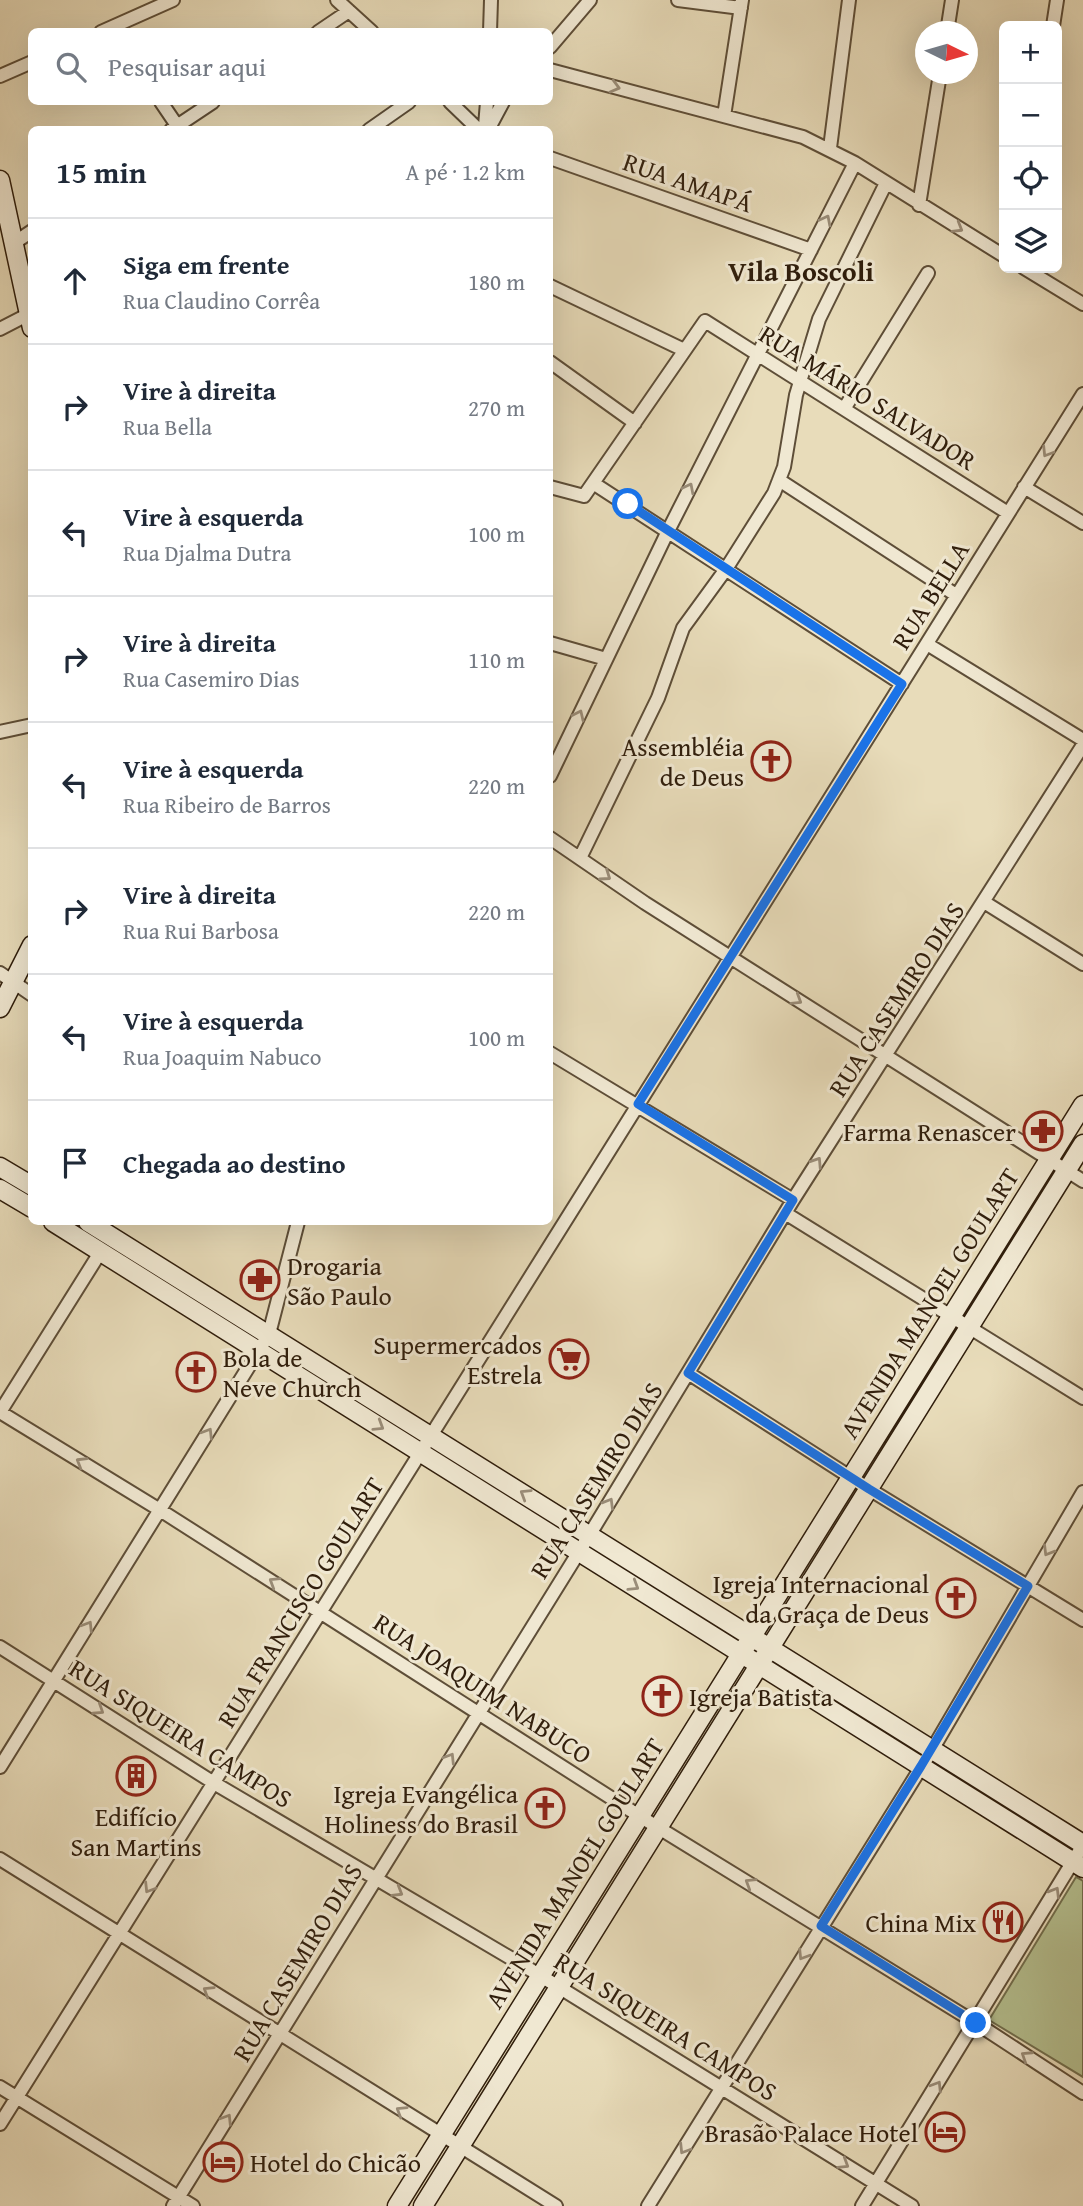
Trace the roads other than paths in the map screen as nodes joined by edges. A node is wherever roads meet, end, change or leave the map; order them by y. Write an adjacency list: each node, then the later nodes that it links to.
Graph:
1 (173, 0): 13 (street)
2 (337, 0): 10 (street)
3 (491, 0): 16 (street)
4 (590, 0): 17 (street)
5 (678, 0): 9 (street)
6 (849, 0): 35 (street)
7 (952, 0): 11 (street)
8 (1057, 0): 12 (street)
9 (741, 4): 28 (street)
10 (349, 11): 14 (street); 15 (street)
11 (949, 21)
12 (1054, 21)
13 (124, 27)
14 (324, 28)
15 (368, 28)
16 (490, 28)
17 (553, 43)
18 (28, 64): 20 (street)
19 (553, 71): 28 (street, one-way to 28)
20 (0, 76)
21 (938, 84): 40 (street)
22 (162, 105): 29 (street)
23 (209, 105): 30 (street)
24 (406, 105): 31 (street)
25 (453, 105): 32 (street)
26 (486, 105): 33 (street)
27 (501, 105): 34 (street)
28 (724, 116): 35 (street)
29 (175, 126)
30 (179, 126)
31 (375, 126)
32 (475, 126)
33 (486, 126)
34 (488, 126)
35 (830, 148): 37 (street)
36 (553, 159): 43 (street, RUA AMAPÁ)
37 (855, 163): 39 (street); 43 (street, one-way to 37)
38 (0, 180): 42 (main road)
39 (886, 183): 40 (street); 55 (street)
40 (919, 205): 44 (street, one-way to 44)
41 (28, 233): 42 (street)
42 (14, 243): 49 (main road)
43 (811, 250): 53 (street)
44 (999, 253)
45 (928, 273): 57 (street)
46 (1032, 273): 48 (street)
47 (553, 287): 52 (street)
48 (1083, 304)
49 (28, 311)
50 (28, 322): 51 (street)
51 (0, 329)
52 (684, 350): 53 (street, RUA MÁRIO SALVADOR); 58 (street)
53 (758, 354): 55 (street, RUA MÁRIO SALVADOR); 65 (street, one-way to 53)
54 (553, 364): 58 (street)
55 (800, 381): 57 (street, RUA MÁRIO SALVADOR); 59 (street)
56 (1083, 394): 61 (street, RUA BELLA, one-way to 61)
57 (844, 409): 63 (street, RUA MÁRIO SALVADOR)
58 (635, 422): 60 (street)
59 (779, 480): 66 (street); 67 (street)
60 (593, 483): 62 (street); 65 (street)
61 (1024, 487): 63 (street, RUA BELLA); 64 (street)
62 (553, 488)
63 (1008, 513): 67 (street, RUA BELLA)
64 (1083, 523)
65 (667, 531): 66 (street); 70 (street)
66 (726, 569): 71 (street); 77 (street)
67 (957, 595): 69 (street, RUA BELLA)
68 (553, 644): 70 (street)
69 (927, 644): 71 (street, RUA BELLA); 74 (street)
70 (606, 659): 75 (street, one-way to 70)
71 (902, 684): 80 (street, RUA BELLA)
72 (28, 726): 73 (street)
73 (0, 732)
74 (1083, 742): 78 (street, RUA CASEMIRO DIAS)
75 (553, 770)
76 (553, 840): 77 (street)
77 (580, 858): 80 (street, one-way to 80)
78 (984, 902): 81 (street); 86 (street, RUA CASEMIRO DIAS)
79 (28, 950): 82 (main road)
80 (730, 957): 86 (street, one-way to 86); 87 (street, RUA BELLA)
81 (1083, 964)
82 (6, 978): 83 (street); 84 (main road)
83 (28, 992)
84 (0, 1008)
85 (553, 1056): 87 (street)
86 (887, 1056): 90 (street); 96 (street, RUA CASEMIRO DIAS, one-way to 86)
87 (638, 1104): 96 (street); 111 (street, RUA FRANCISCO GOULART)
88 (1083, 1105): 90 (main road, AVENIDA MANOEL GOULART)
89 (1083, 1144): 92 (main road, AVENIDA MANOEL GOULART)
90 (1050, 1160): 92 (street); 104 (main road, AVENIDA MANOEL GOULART)
91 (0, 1167): 94 (main road)
92 (1067, 1170): 93 (street); 105 (main road, AVENIDA MANOEL GOULART)
93 (1083, 1181)
94 (28, 1184)
95 (0, 1189): 97 (main road)
96 (793, 1200): 98 (street, RUA CASEMIRO DIAS)
97 (28, 1206)
98 (785, 1213): 104 (street); 108 (street, RUA CASEMIRO DIAS)
99 (58, 1225): 103 (main road)
100 (93, 1225): 102 (main road)
101 (297, 1225): 106 (street)
102 (122, 1243): 103 (main road); 106 (main road)
103 (107, 1255): 107 (main road); 110 (street)
104 (951, 1319): 105 (street); 113 (main road, AVENIDA MANOEL GOULART)
105 (967, 1329): 109 (street); 114 (main road, AVENIDA MANOEL GOULART)
106 (269, 1334): 107 (street); 111 (main road)
107 (259, 1351): 112 (main road, one-way to 112); 116 (street, one-way to 107)
108 (688, 1373): 113 (street); 117 (street, RUA CASEMIRO DIAS, one-way to 108)
109 (1083, 1398)
110 (0, 1412): 116 (street, RUA JOAQUIM NABUCO, one-way to 110)
111 (431, 1435): 112 (street, RUA FRANCISCO GOULART); 117 (main road, one-way to 111)
112 (421, 1452): 118 (main road); 120 (street, RUA FRANCISCO GOULART)
113 (850, 1478): 114 (street); 122 (main road, AVENIDA MANOEL GOULART)
114 (869, 1489): 119 (street); 123 (main road, AVENIDA MANOEL GOULART)
115 (1083, 1492): 119 (street, one-way to 119)
116 (160, 1510): 120 (street, RUA JOAQUIM NABUCO, one-way to 116); 127 (street, one-way to 116)
117 (590, 1534): 118 (street, RUA CASEMIRO DIAS); 122 (main road)
118 (579, 1552): 125 (main road, one-way to 125); 128 (street, RUA CASEMIRO DIAS)
119 (1028, 1586): 121 (street); 129 (street)
120 (321, 1612): 128 (street, RUA JOAQUIM NABUCO); 132 (street, RUA FRANCISCO GOULART)
121 (1083, 1620)
122 (751, 1635): 123 (main road); 125 (main road, AVENIDA MANOEL GOULART)
123 (770, 1646): 126 (main road, AVENIDA MANOEL GOULART); 129 (main road)
124 (0, 1647): 127 (street, RUA SIQUEIRA CAMPOS)
125 (740, 1653): 126 (main road); 133 (main road, AVENIDA MANOEL GOULART)
126 (759, 1665): 130 (main road); 134 (main road, AVENIDA MANOEL GOULART)
127 (54, 1681): 131 (street); 132 (street, RUA SIQUEIRA CAMPOS, one-way to 132)
128 (479, 1712): 133 (street, RUA JOAQUIM NABUCO); 138 (street, RUA CASEMIRO DIAS, one-way to 128)
129 (932, 1749): 130 (street); 135 (main road)
130 (921, 1766): 137 (main road); 139 (street)
131 (0, 1767)
132 (214, 1783): 138 (street, RUA SIQUEIRA CAMPOS); 140 (street, RUA FRANCISCO GOULART, one-way to 140)
133 (641, 1817): 134 (street, RUA JOAQUIM NABUCO); 141 (main road, AVENIDA MANOEL GOULART)
134 (659, 1826): 139 (street, RUA JOAQUIM NABUCO, one-way to 134); 142 (main road, AVENIDA MANOEL GOULART)
135 (1083, 1844): 137 (street)
136 (0, 1859): 140 (street)
137 (1078, 1865): 143 (street, one-way to 137)
138 (375, 1878): 141 (street, RUA SIQUEIRA CAMPOS, one-way to 141); 144 (street, RUA CASEMIRO DIAS)
139 (821, 1926): 143 (street, RUA JOAQUIM NABUCO); 146 (street, one-way to 146)
140 (120, 1935): 144 (street, one-way to 140); 148 (street, RUA FRANCISCO GOULART)
141 (541, 1976): 142 (street, RUA SIQUEIRA CAMPOS); 150 (main road, AVENIDA MANOEL GOULART)
142 (557, 1986): 146 (street, RUA SIQUEIRA CAMPOS); 151 (main road, AVENIDA MANOEL GOULART)
143 (976, 2023): 147 (street, RUA JOAQUIM NABUCO, one-way to 143); 152 (street, one-way to 143)
144 (279, 2036): 150 (street, one-way to 144); 153 (street, RUA CASEMIRO DIAS, one-way to 144)
145 (0, 2087): 148 (street)
146 (722, 2087): 152 (street, RUA SIQUEIRA CAMPOS, one-way to 152); 158 (street, one-way to 158)
147 (1083, 2093)
148 (17, 2098): 149 (street, RUA FRANCISCO GOULART); 153 (street)
149 (0, 2124)
150 (441, 2135): 151 (street); 155 (main road, AVENIDA MANOEL GOULART)
151 (459, 2147): 156 (main road, AVENIDA MANOEL GOULART); 157 (street)
152 (876, 2183): 159 (street); 160 (street, RUA SIQUEIRA CAMPOS)
153 (176, 2202): 154 (street)
154 (193, 2206)
155 (397, 2206)
156 (423, 2206)
157 (556, 2206)
158 (648, 2206)
159 (862, 2206)
160 (912, 2206)

